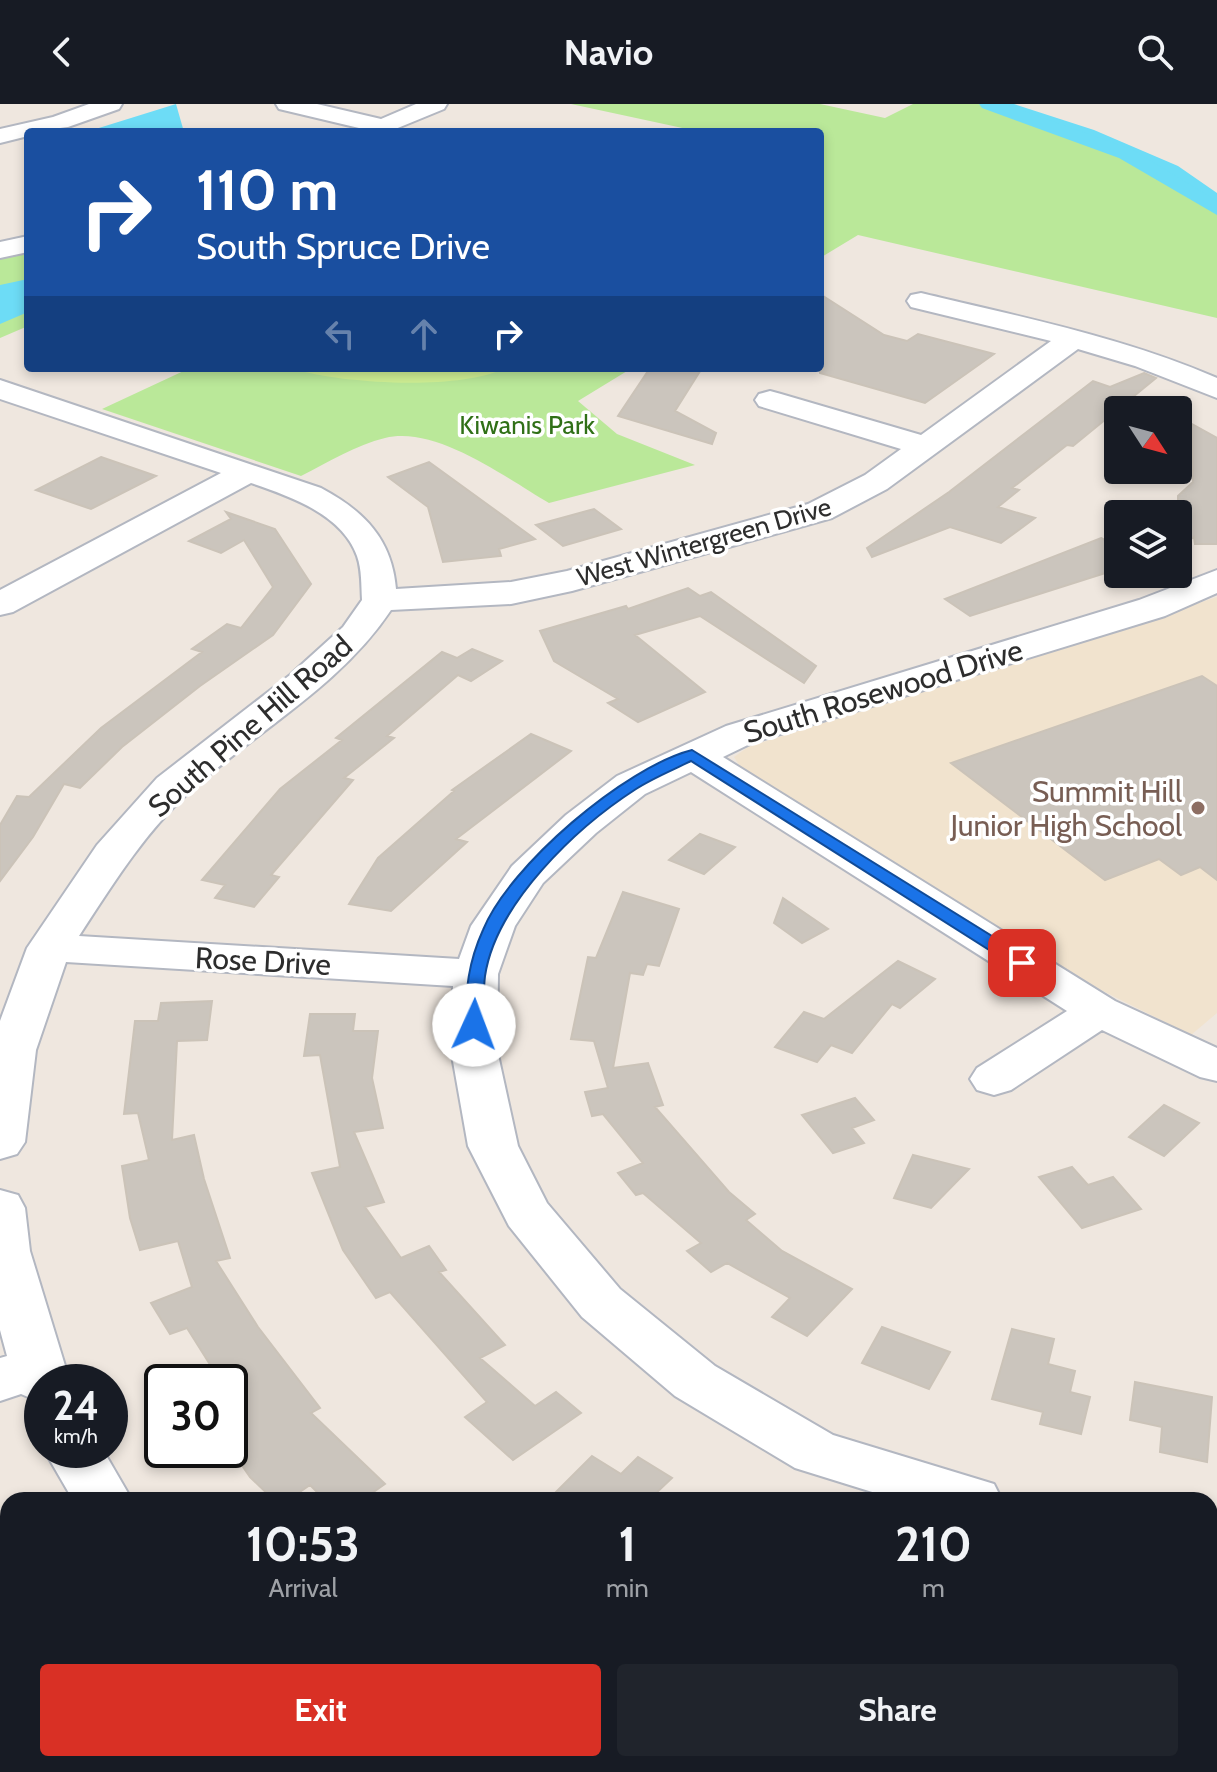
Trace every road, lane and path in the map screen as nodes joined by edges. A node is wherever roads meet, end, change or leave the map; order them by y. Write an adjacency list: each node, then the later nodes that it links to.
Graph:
1 (111, 104): 4 (street)
2 (287, 104): 5 (street)
3 (436, 104): 6 (street)
4 (34, 128)
5 (371, 128)
6 (377, 128)
7 (24, 130): 8 (street)
8 (0, 136)
9 (24, 245): 10 (street)
10 (0, 250)
11 (921, 301): 12 (street)
12 (1073, 339): 13 (street); 16 (street, West Wintergreen Drive)
13 (1217, 389)
14 (770, 400): 16 (street)
15 (10, 401): 17 (street)
16 (925, 446): 19 (street, West Wintergreen Drive)
17 (248, 472): 19 (street); 20 (street)
18 (1217, 580): 21 (street, South Rosewood Drive)
19 (380, 600): 22 (street, South Pine Hill Road)
20 (0, 604)
21 (692, 755): 23 (street, South Rosewood Drive); 24 (street)
22 (49, 948): 23 (street, Rose Drive); 27 (street, South Pine Hill Road)
23 (476, 974): 32 (street, South Rosewood Drive)
24 (1099, 1011): 25 (street); 26 (street)
25 (1217, 1066)
26 (994, 1079)
27 (0, 1142)
28 (0, 1208): 29 (street)
29 (24, 1365)
30 (84, 1468): 31 (street)
31 (98, 1492)
32 (947, 1492)

